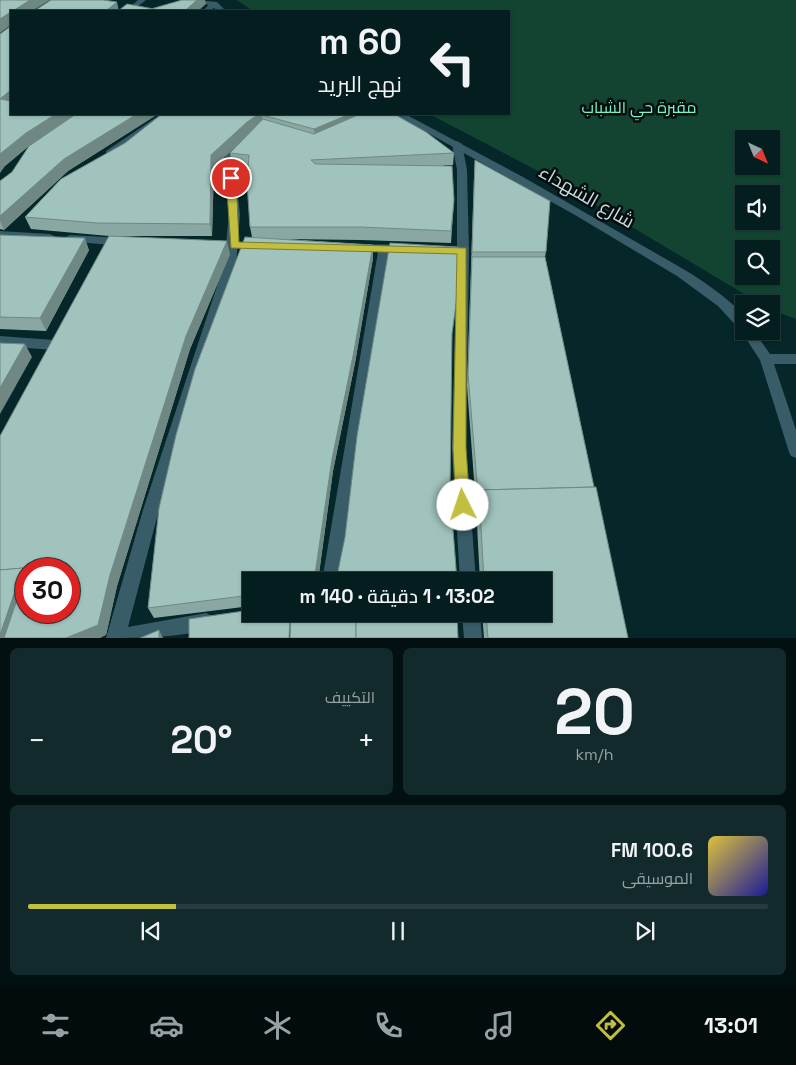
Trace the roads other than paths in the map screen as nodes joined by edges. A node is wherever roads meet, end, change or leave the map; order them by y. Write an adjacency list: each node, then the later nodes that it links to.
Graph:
1 (142, 0): 4 (street)
2 (199, 0): 3 (street)
3 (217, 2): 5 (street)
4 (129, 10)
5 (207, 10)
6 (166, 115): 10 (street)
7 (401, 115): 9 (street, شارع الشهداء)
8 (250, 138): 32 (street)
9 (458, 144): 19 (street); 20 (street, شارع الشهداء)
10 (99, 160)
11 (30, 222): 13 (street)
12 (0, 234): 13 (street)
13 (18, 235): 14 (street)
14 (136, 242)
15 (344, 247): 16 (street)
16 (384, 248): 17 (street); 27 (street)
17 (413, 249)
18 (433, 250): 19 (street)
19 (463, 251): 28 (street)
20 (735, 317)
21 (752, 340): 23 (street)
22 (0, 342): 25 (street)
23 (766, 359): 24 (street); 26 (street)
24 (796, 359)
25 (45, 362)
26 (796, 452)
27 (331, 572)
28 (467, 572)
29 (228, 619): 31 (street)
30 (472, 622): 33 (street)
31 (182, 631): 32 (street)
32 (116, 637)
33 (473, 638)

